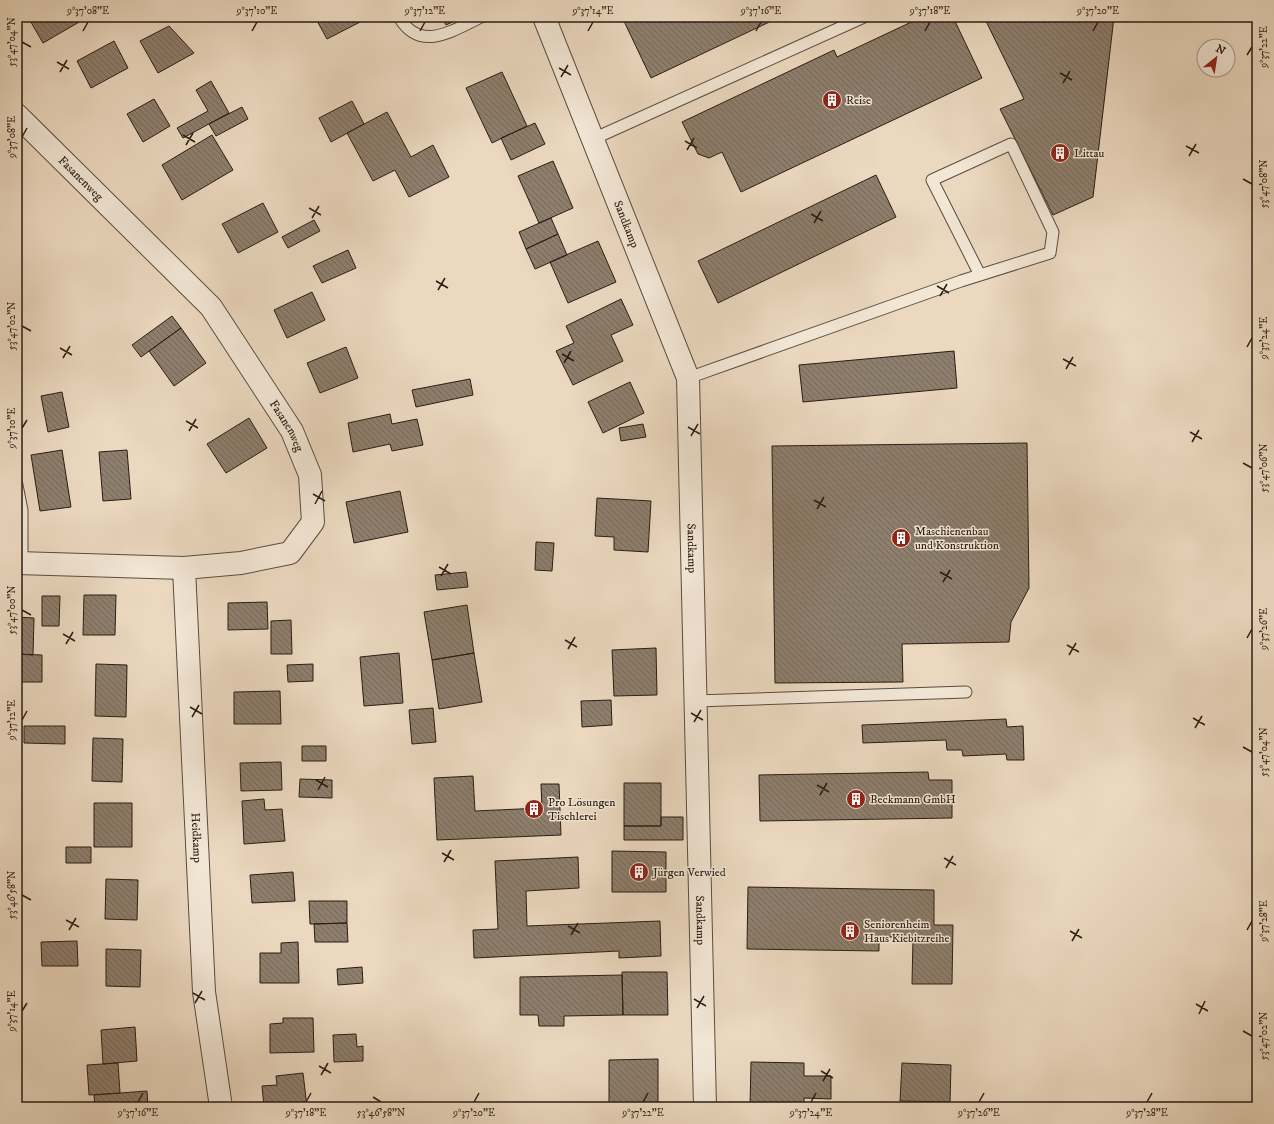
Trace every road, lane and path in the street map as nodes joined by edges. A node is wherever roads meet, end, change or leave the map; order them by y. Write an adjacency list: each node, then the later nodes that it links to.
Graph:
1 (398, 17): 2 (lane)
2 (481, 17)
3 (544, 17): 6 (street, Sandkamp)
4 (864, 17): 6 (lane)
5 (17, 115): 11 (street, Fasanenweg)
6 (593, 139): 8 (street, Sandkamp)
7 (980, 275): 7 (lane); 8 (lane)
8 (688, 378): 13 (street, Sandkamp)
9 (17, 486): 10 (lane)
10 (20, 563): 11 (street, Fasanenweg)
11 (184, 568): 14 (street, Heidkamp)
12 (966, 692): 13 (lane)
13 (696, 702): 15 (street, Sandkamp)
14 (222, 1107)
15 (705, 1107)

